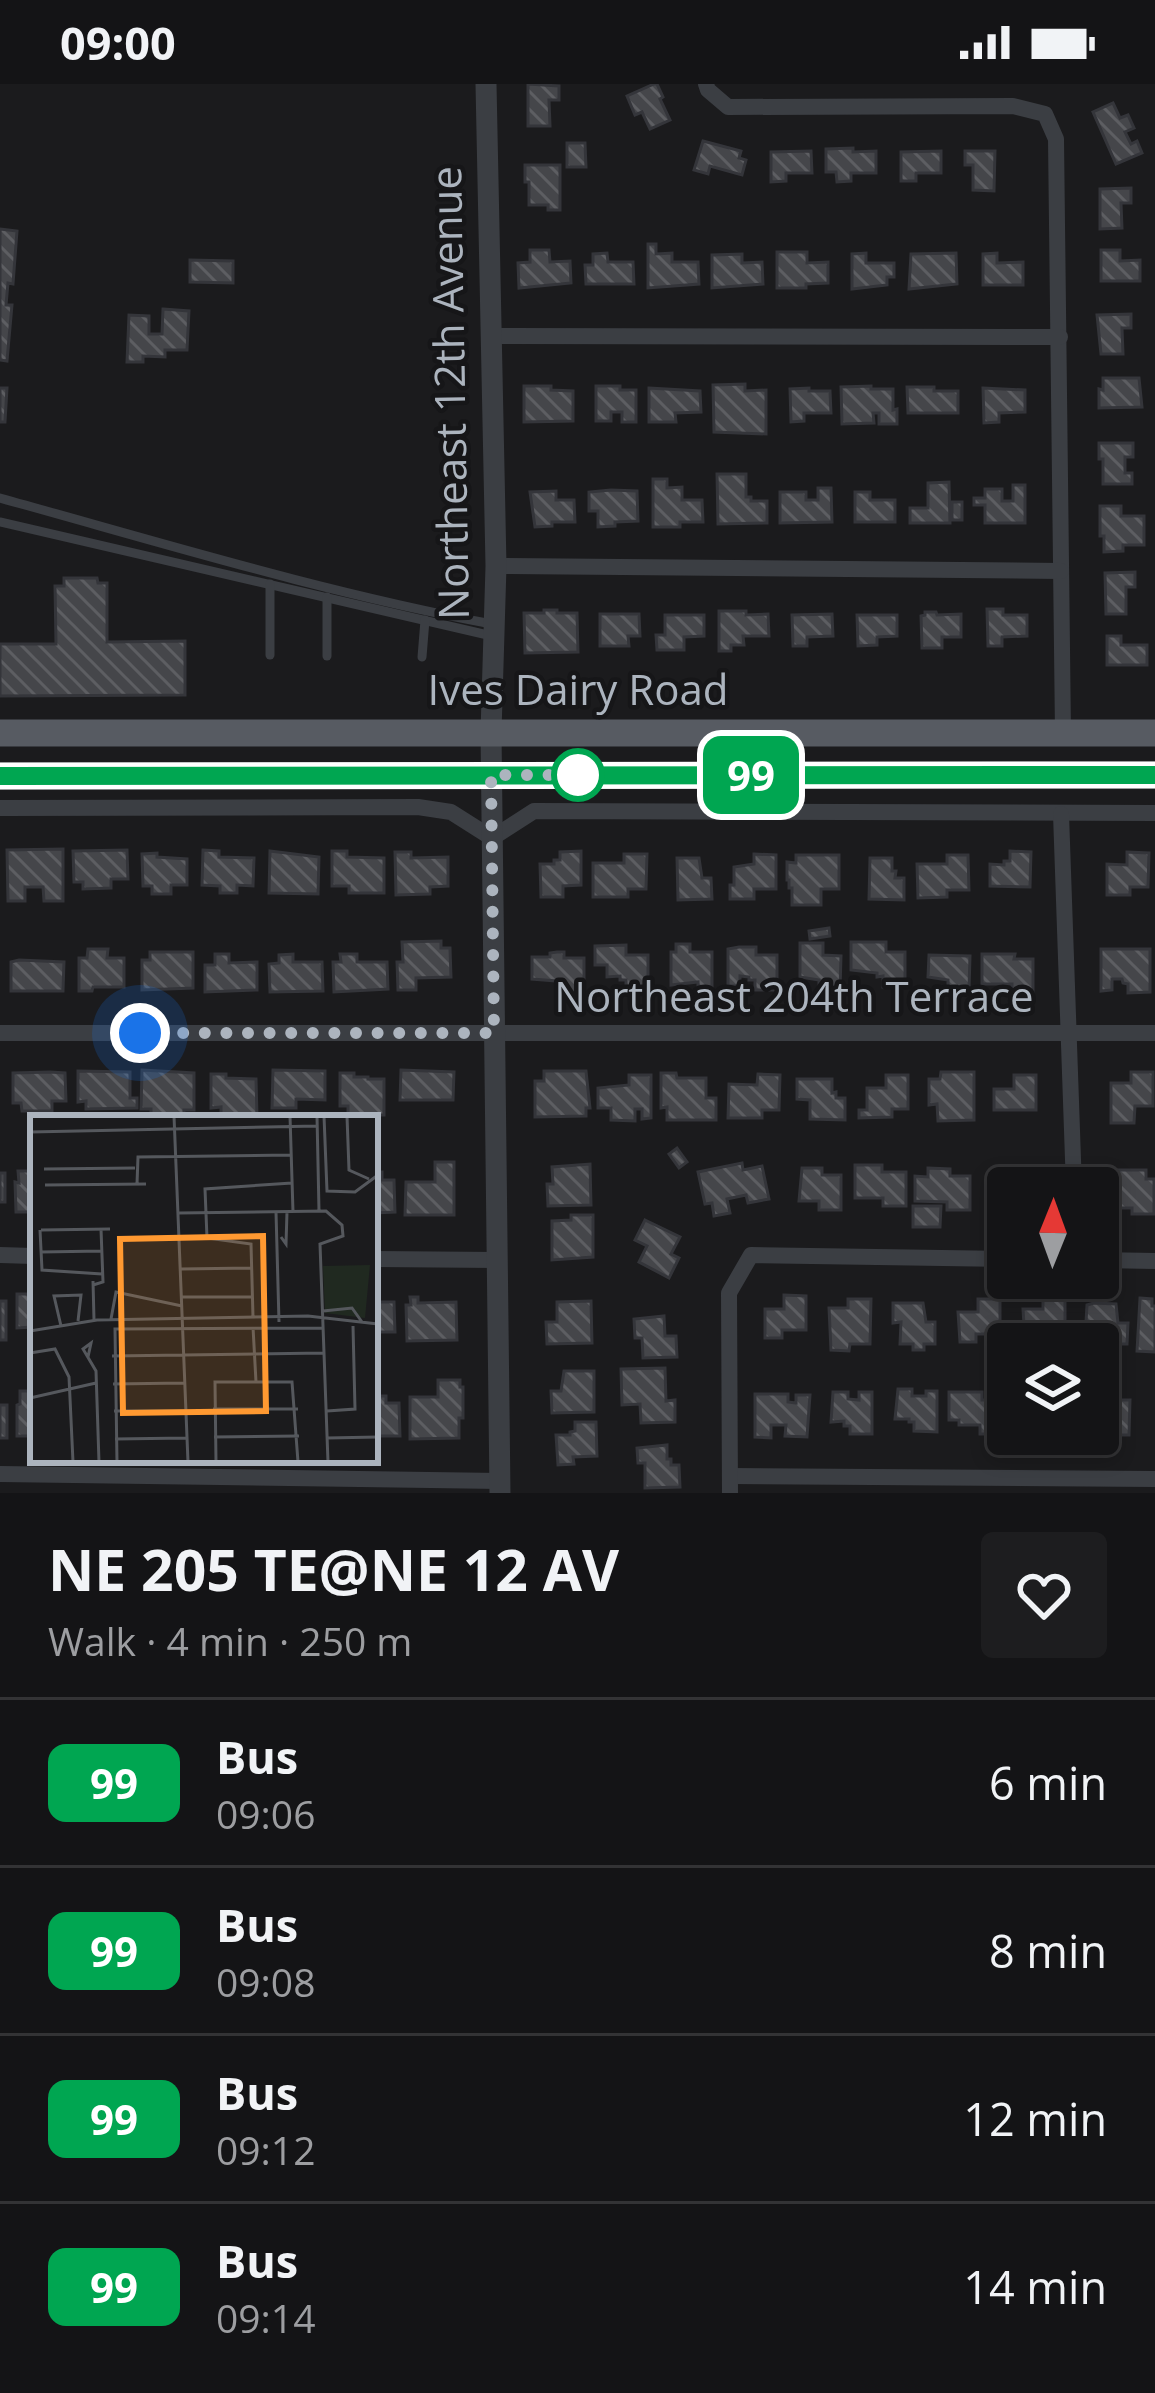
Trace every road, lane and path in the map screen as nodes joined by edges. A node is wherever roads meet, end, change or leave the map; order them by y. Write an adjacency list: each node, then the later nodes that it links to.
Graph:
1 (486, 84): 3 (street, Northeast 12th Avenue)
2 (706, 84): 4 (street)
3 (490, 336): 4 (street); 7 (street, Northeast 12th Avenue)
4 (1060, 337): 8 (street)
5 (0, 498): 12 (lane)
6 (0, 522): 9 (lane)
7 (496, 566): 8 (street); 12 (street, Northeast 12th Avenue)
8 (1061, 571): 18 (street)
9 (270, 584): 10 (lane); 13 (lane)
10 (327, 597): 11 (lane); 14 (lane)
11 (424, 620): 12 (lane); 15 (lane)
12 (492, 630): 16 (street, Northeast 12th Avenue)
13 (270, 655)
14 (327, 656)
15 (422, 657)
16 (490, 732): 17 (main road, Ives Dairy Road); 18 (main road, Ives Dairy Road); 20 (street, Northeast 12th Avenue)
17 (0, 733)
18 (1063, 733): 19 (main road, Ives Dairy Road)
19 (1155, 733)
20 (491, 775): 21 (main road, Ives Dairy Road); 22 (main road, Ives Dairy Road); 26 (street, Northeast 12th Avenue)
21 (1155, 775)
22 (0, 776)
23 (0, 808): 26 (street)
24 (1155, 813): 25 (street)
25 (1061, 814): 26 (street); 29 (street)
26 (492, 838): 28 (street, Northeast 12th Avenue)
27 (0, 1033): 28 (street, Northeast 204th Terrace)
28 (494, 1033): 29 (street, Northeast 204th Terrace); 36 (street, Northeast 12th Avenue)
29 (1068, 1033): 30 (street, Northeast 204th Terrace); 31 (street)
30 (1155, 1033)
31 (1073, 1167)
32 (0, 1255): 33 (street)
33 (30, 1256)
34 (378, 1259): 36 (street)
35 (987, 1259): 41 (street)
36 (497, 1260): 42 (street, Northeast 12th Avenue)
37 (1119, 1260): 38 (street)
38 (1155, 1261)
39 (0, 1474): 42 (street)
40 (1155, 1479): 41 (street)
41 (730, 1485)
42 (500, 1487)

